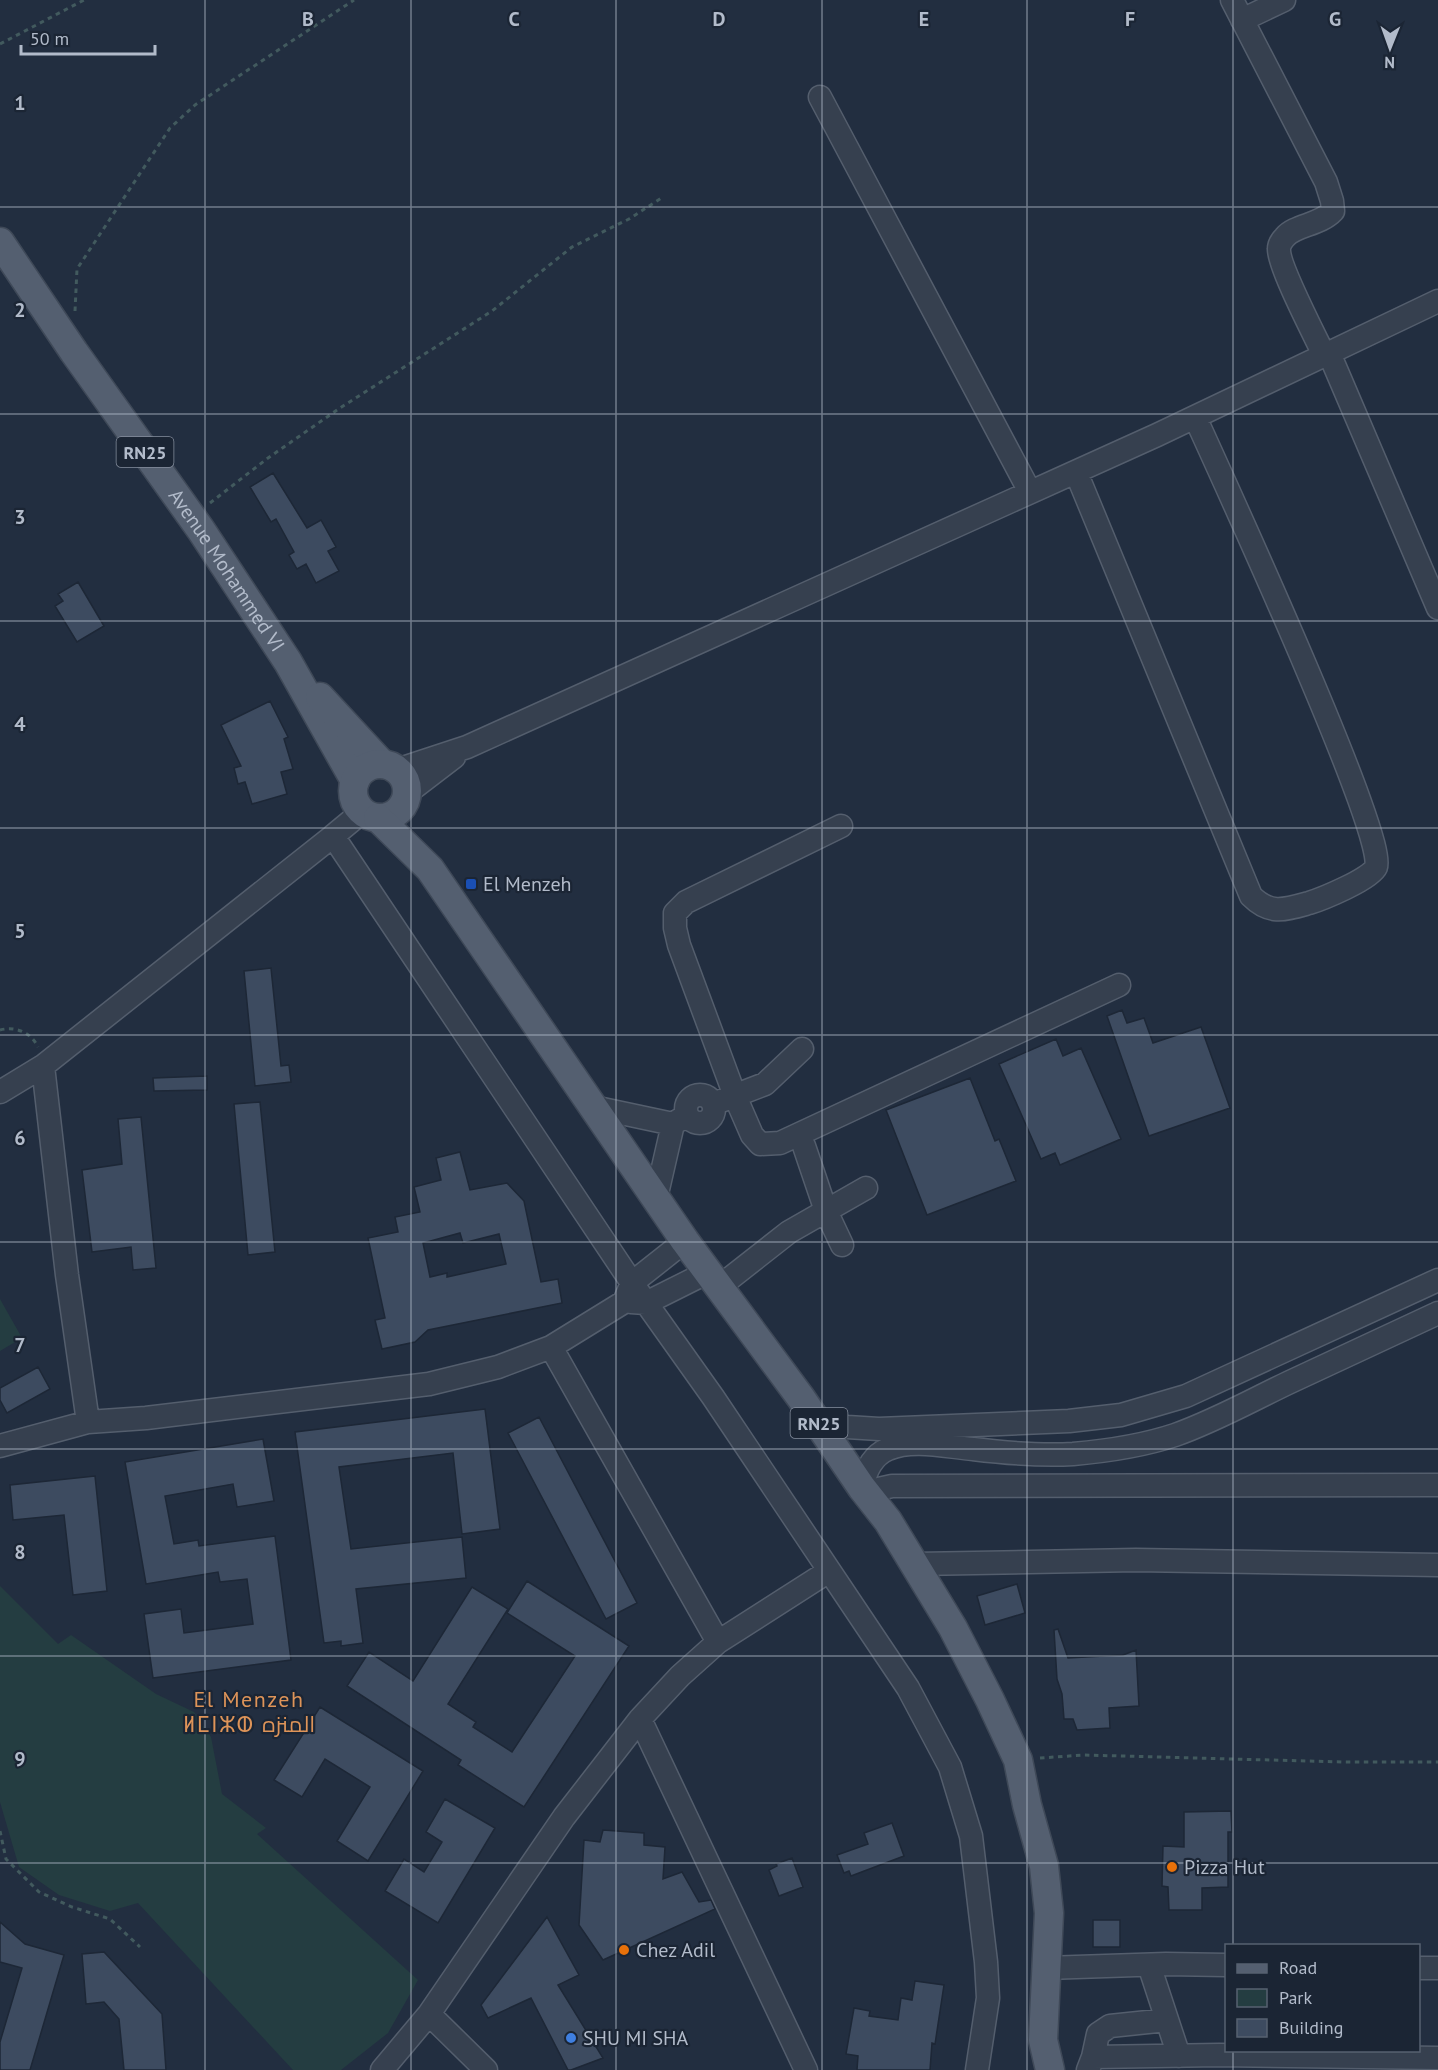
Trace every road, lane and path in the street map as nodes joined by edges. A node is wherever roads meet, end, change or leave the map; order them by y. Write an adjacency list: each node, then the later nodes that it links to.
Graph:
1 (84, 0): 5 (path)
2 (354, 0): 10 (path)
3 (1284, 0): 4 (street)
4 (1237, 10): 11 (street)
5 (0, 44)
6 (820, 97): 14 (street)
7 (663, 198): 15 (path)
8 (0, 242): 15 (main road, Avenue Mohammed VI / RN25)
9 (1438, 301): 11 (street)
10 (75, 317)
11 (1327, 354): 12 (street); 16 (street)
12 (1195, 417): 13 (street); 13 (street)
13 (1076, 472): 14 (street)
14 (1030, 492): 19 (street)
15 (192, 517): 17 (main road, Avenue Mohammed VI / RN25)
16 (1438, 608)
17 (288, 662): 18 (main road, RN25); 19 (main road, RN25)
18 (355, 781): 19 (main road); 20 (main road, RN25)
19 (398, 782): 20 (main road); 23 (main road, RN25)
20 (370, 815): 22 (street); 23 (main road, RN25)
21 (841, 826): 29 (street)
22 (333, 836): 27 (street); 40 (street)
23 (430, 869): 30 (main road, RN25)
24 (1119, 985): 29 (street)
25 (0, 1030): 27 (path)
26 (802, 1049): 29 (street)
27 (43, 1066): 28 (street); 45 (street)
28 (0, 1092)
29 (735, 1096): 31 (street)
30 (593, 1107): 31 (street); 34 (main road, RN25)
31 (680, 1119): 34 (street)
32 (804, 1146): 35 (street)
33 (866, 1188): 35 (street)
34 (656, 1198): 36 (main road, RN25)
35 (826, 1211): 37 (street); 38 (street)
36 (685, 1241): 38 (main road, RN25); 40 (street)
37 (842, 1245)
38 (713, 1279): 41 (street); 44 (main road, RN25)
39 (1438, 1280): 46 (street)
40 (628, 1292): 41 (street); 43 (street)
41 (646, 1303): 52 (street)
42 (1438, 1312): 46 (street)
43 (551, 1347): 45 (street); 53 (street)
44 (816, 1419): 46 (street); 49 (main road, RN25)
45 (88, 1422): 47 (street)
46 (916, 1435): 49 (street)
47 (0, 1446)
48 (1438, 1485): 49 (street)
49 (863, 1490): 50 (main road, RN25)
50 (916, 1564): 51 (street); 55 (main road, RN25)
51 (1438, 1565)
52 (829, 1571): 53 (street); 74 (street)
53 (718, 1642): 54 (street)
54 (640, 1719): 64 (street); 73 (street)
55 (1018, 1760): 56 (path); 61 (main road, RN25)
56 (1438, 1762)
57 (0, 1831): 58 (path)
58 (140, 1947)
59 (1149, 1965): 60 (street); 61 (street); 65 (street)
60 (1225, 1965)
61 (1047, 1968): 66 (main road, RN25)
62 (1420, 1968): 63 (street)
63 (1438, 1968)
64 (429, 2014): 71 (street); 72 (street)
65 (1167, 2020): 67 (street); 69 (street)
66 (1043, 2040): 75 (main road, RN25); 76 (main road, RN25)
67 (1179, 2056): 68 (street); 69 (street)
68 (1438, 2058)
69 (1091, 2064)
70 (1438, 2069): 77 (street)
71 (382, 2070)
72 (486, 2070)
73 (806, 2070)
74 (977, 2070)
75 (1032, 2070)
76 (1050, 2070)
77 (1224, 2070)

